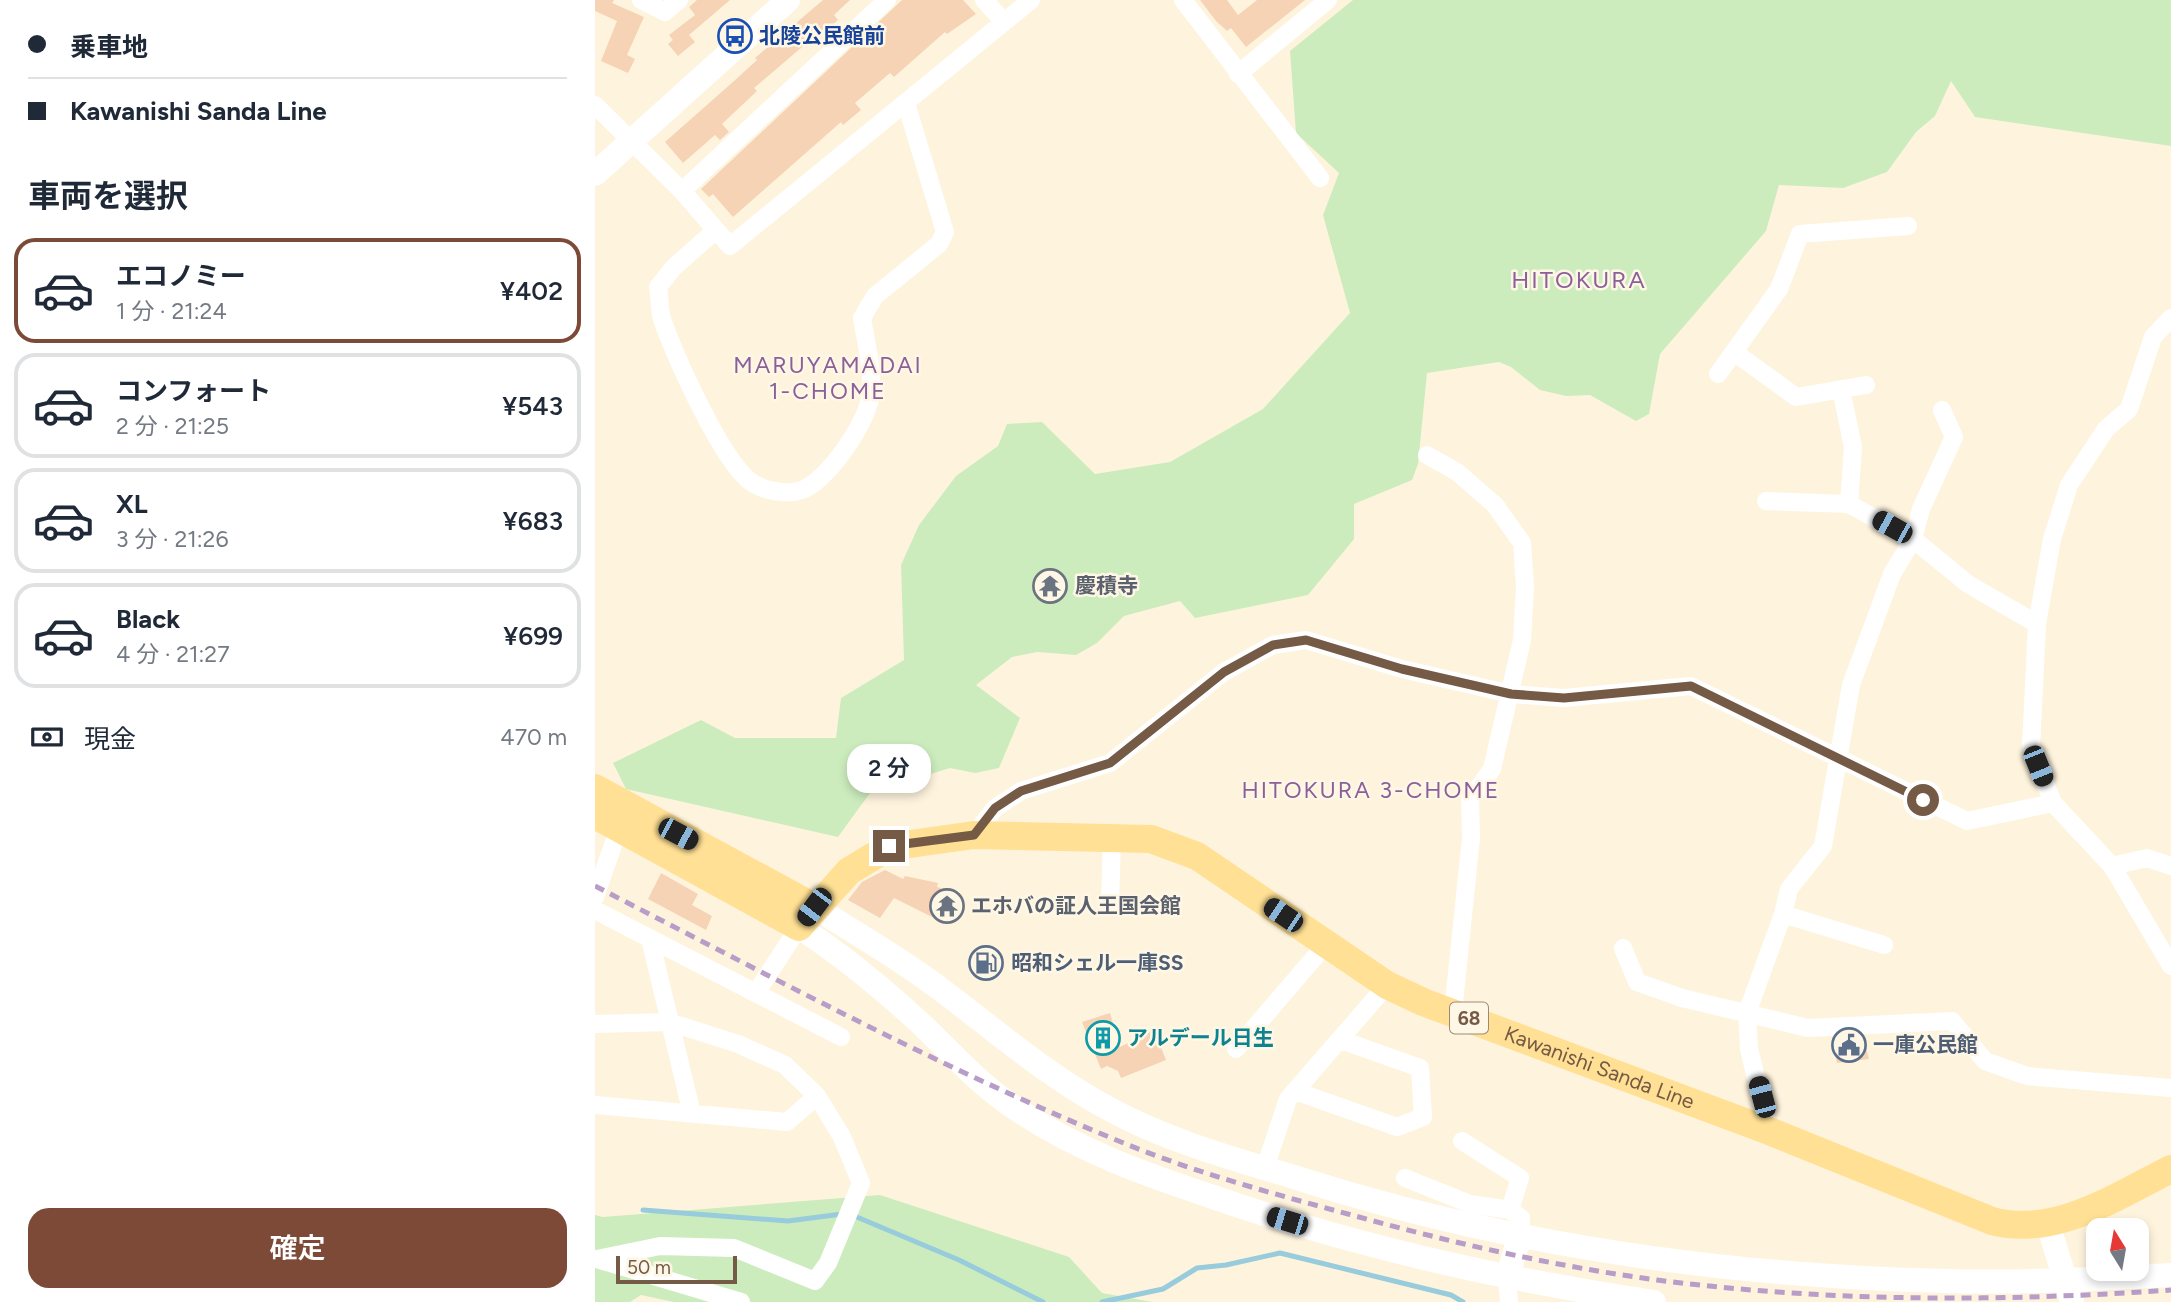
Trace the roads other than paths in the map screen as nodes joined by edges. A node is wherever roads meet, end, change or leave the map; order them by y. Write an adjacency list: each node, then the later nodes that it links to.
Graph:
1 (641, 0): 2 (street)
2 (679, 0)
3 (787, 0): 13 (street)
4 (887, 0): 16 (street)
5 (984, 0): 9 (street)
6 (1031, 0): 9 (street)
7 (1183, 0): 10 (street)
8 (1328, 0): 10 (street)
9 (1004, 22): 11 (street)
10 (1238, 74): 15 (street)
11 (906, 103): 18 (street); 18 (street)
12 (595, 105): 13 (street)
13 (630, 141): 14 (street); 16 (street)
14 (595, 174)
15 (1320, 178)
16 (682, 191): 18 (street)
17 (1909, 226): 20 (street)
18 (716, 230)
19 (2171, 318): 29 (street)
20 (1734, 352): 21 (street); 23 (street)
21 (1718, 374)
22 (1866, 385): 23 (street)
23 (1841, 389): 27 (street)
24 (1942, 410): 28 (street)
25 (1427, 456): 30 (street)
26 (1766, 501): 27 (street)
27 (1849, 504): 28 (street)
28 (1913, 539): 29 (street); 31 (street)
29 (2037, 624): 33 (street)
30 (1511, 694): 31 (street); 35 (street); 52 (street)
31 (1836, 757): 33 (street); 42 (street)
32 (595, 788): 34 (main road)
33 (2053, 803): 37 (street)
34 (616, 818): 39 (street); 43 (main road)
35 (974, 835): 36 (main road, Kawanishi Sanda Line / 68); 43 (main road, Kawanishi Sanda Line / 68)
36 (1112, 839): 40 (street); 45 (main road, Kawanishi Sanda Line / 68)
37 (2112, 866): 38 (street); 48 (street)
38 (2171, 866)
39 (595, 897)
40 (1110, 904)
41 (595, 910): 44 (street)
42 (1783, 914): 46 (street); 53 (street)
43 (806, 917): 50 (street); 51 (street); 54 (street)
44 (650, 939): 50 (street); 55 (street)
45 (1326, 944): 49 (main road, Kawanishi Sanda Line / 68); 59 (street)
46 (1884, 945)
47 (1623, 948): 53 (street)
48 (2171, 966)
49 (1387, 985): 52 (main road, Kawanishi Sanda Line / 68); 58 (street)
50 (756, 993): 57 (street)
51 (948, 995): 54 (street); 67 (street)
52 (1453, 1012): 65 (main road, Kawanishi Sanda Line / 68)
53 (1747, 1013): 60 (street); 65 (street)
54 (918, 1021): 75 (street)
55 (669, 1022): 56 (street); 62 (street); 64 (street)
56 (595, 1024)
57 (841, 1037)
58 (1341, 1040): 61 (street); 61 (street)
59 (1236, 1049)
60 (2171, 1088)
61 (1295, 1091): 67 (street)
62 (817, 1096): 64 (street); 73 (street)
63 (595, 1105): 64 (street)
64 (692, 1114)
65 (1769, 1131): 71 (main road, Kawanishi Sanda Line / 68)
66 (1462, 1141): 70 (street)
67 (1265, 1168): 72 (street)
68 (2171, 1169): 71 (main road, Kawanishi Sanda Line / 68)
69 (1405, 1178): 70 (street)
70 (1510, 1210): 72 (street)
71 (2048, 1224): 76 (street)
72 (1520, 1236): 75 (street); 76 (street)
73 (596, 1262): 77 (street)
74 (2171, 1275): 76 (street)
75 (1507, 1277): 78 (street); 79 (street)
76 (2068, 1291)
77 (741, 1302)
78 (1509, 1302)
79 (1654, 1302)

